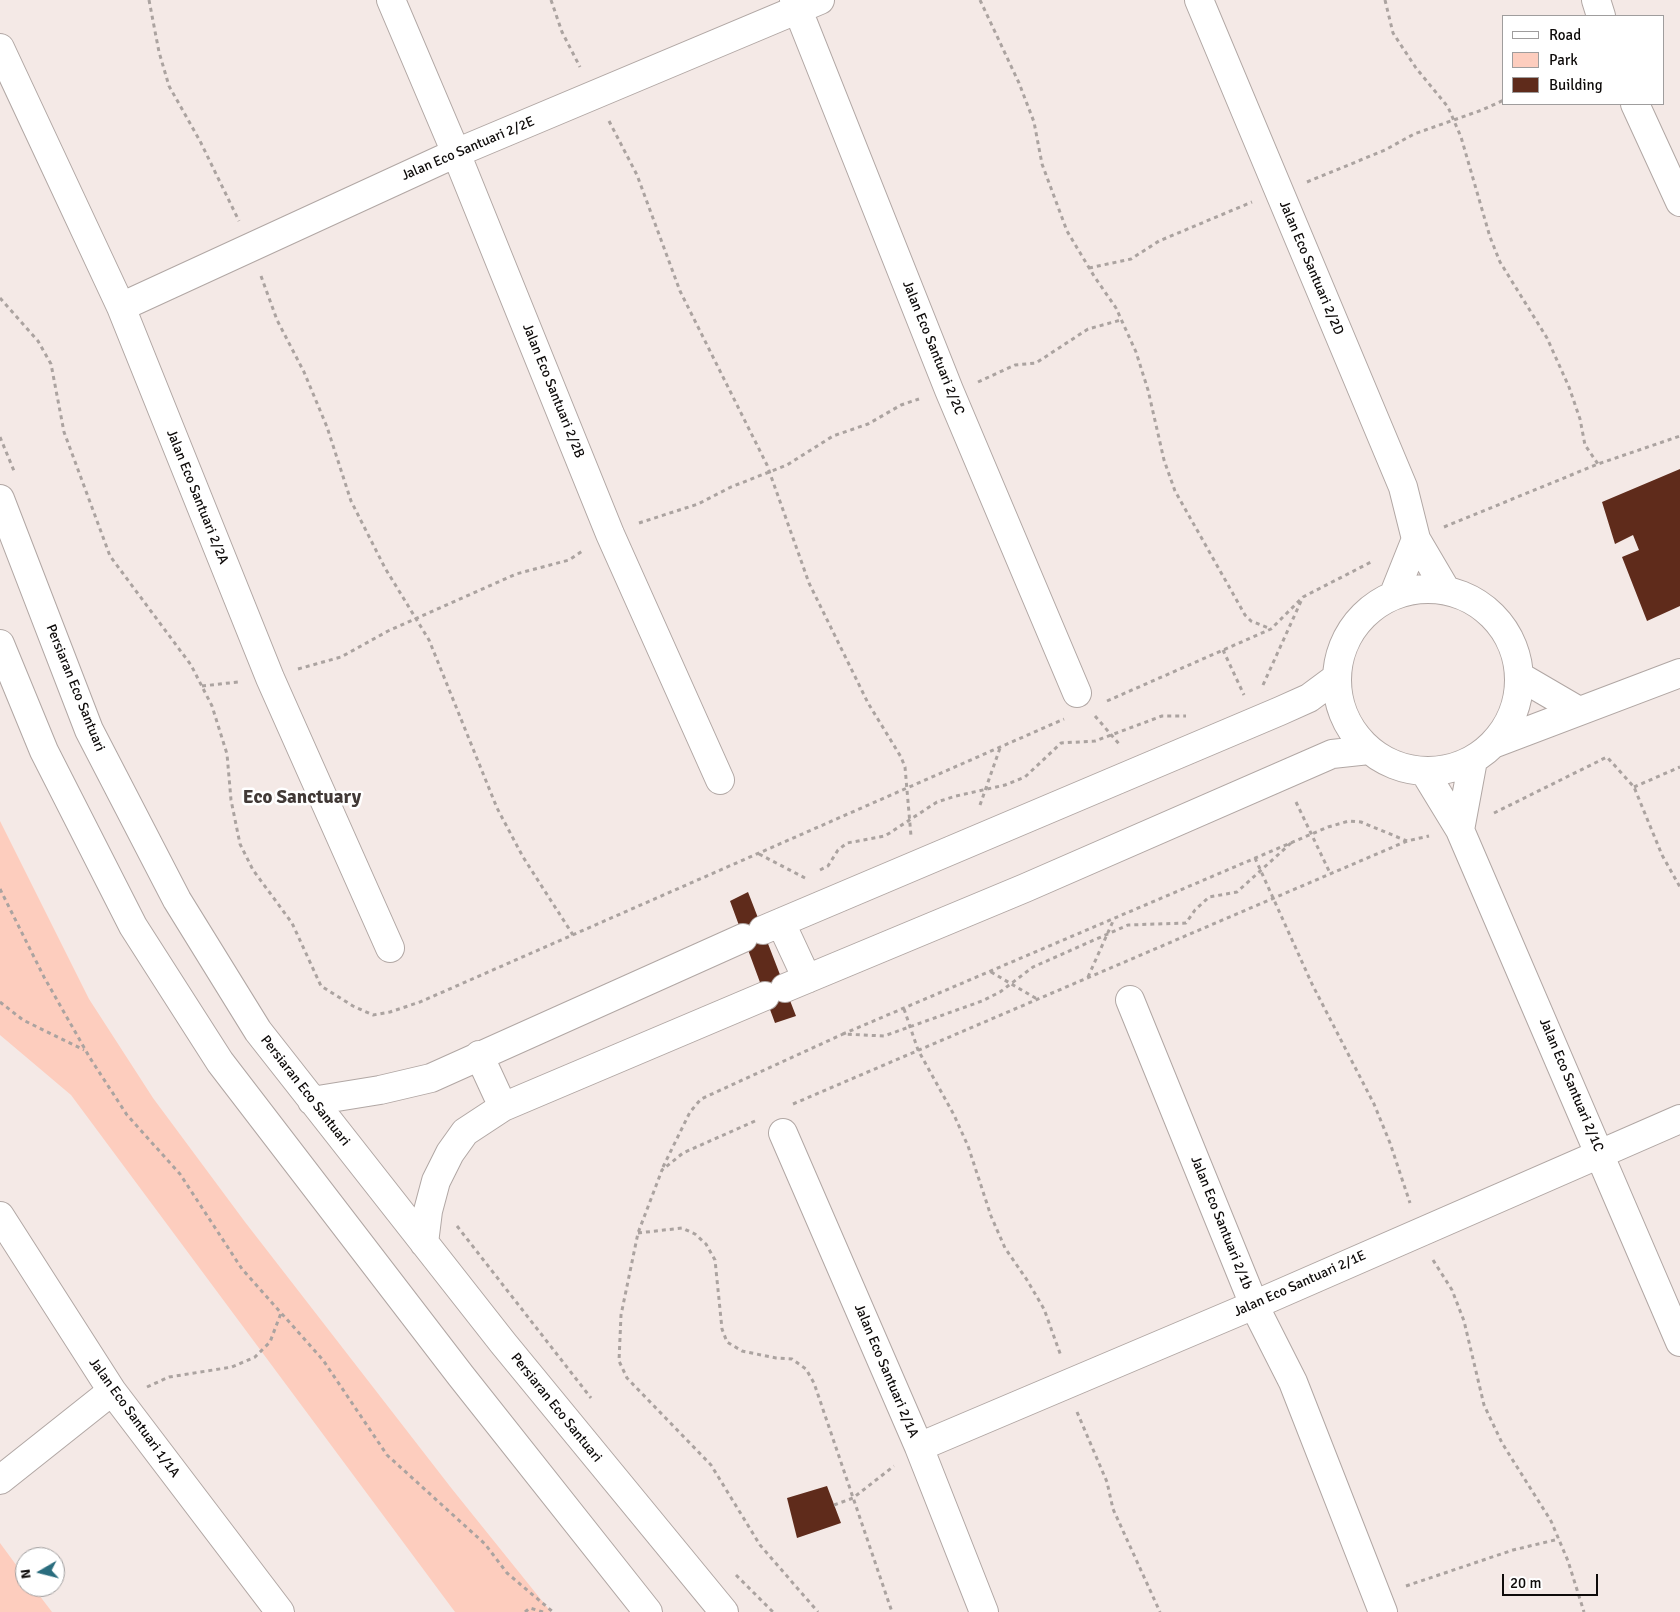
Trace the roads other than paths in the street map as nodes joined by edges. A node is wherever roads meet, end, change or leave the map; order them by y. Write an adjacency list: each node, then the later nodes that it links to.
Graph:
1 (391, 0): 8 (street, Jalan Eco Santuari 2/2B)
2 (1199, 0): 12 (street, Jalan Eco Santuari 2/2D)
3 (1596, 0): 5 (street)
4 (804, 3): 8 (street, Jalan Eco Santuari 2/2E); 19 (street, Jalan Eco Santuari 2/2C)
5 (1601, 15)
6 (0, 48): 10 (street, Jalan Eco Santuari 2/2A)
7 (1635, 105): 9 (street)
8 (456, 153): 10 (street, Jalan Eco Santuari 2/2E); 24 (street, Jalan Eco Santuari 2/2B)
9 (1680, 202)
10 (121, 308): 27 (street, Jalan Eco Santuari 2/2A)
11 (0, 498): 31 (street, Persiaran Eco Santuari)
12 (1416, 539): 13 (street, Jalan Eco Santuari 2/2D); 14 (street)
13 (1446, 590): 14 (street); 17 (street)
14 (1394, 594): 18 (street)
15 (0, 644): 45 (street)
16 (1680, 673): 20 (street)
17 (1519, 676): 20 (street); 22 (street)
18 (1336, 678): 21 (street); 26 (street)
19 (1083, 701)
20 (1578, 711): 22 (street)
21 (1369, 750): 23 (street); 28 (street)
22 (1483, 752): 23 (street); 25 (street)
23 (1424, 771): 25 (street, Jalan Eco Santuari 2/1C)
24 (720, 780)
25 (1460, 830): 35 (street, Jalan Eco Santuari 2/1C)
26 (762, 931): 28 (street); 30 (street)
27 (390, 948)
28 (786, 988): 32 (street)
29 (1130, 1000): 38 (street, Jalan Eco Santuari 2/1b)
30 (479, 1055): 31 (street); 32 (street)
31 (312, 1101): 37 (street, Persiaran Eco Santuari)
32 (503, 1107): 37 (street)
33 (1680, 1119): 35 (street, Jalan Eco Santuari 2/1E)
34 (773, 1125): 41 (street, Jalan Eco Santuari 2/1A)
35 (1601, 1153): 38 (street, Jalan Eco Santuari 2/1E); 39 (street, Jalan Eco Santuari 2/1C)
36 (0, 1216): 40 (street, Jalan Eco Santuari 1/1A)
37 (424, 1243): 46 (street, Persiaran Eco Santuari)
38 (1254, 1305): 41 (street, Jalan Eco Santuari 2/1E); 43 (street, Jalan Eco Santuari 2/1b)
39 (1680, 1342)
40 (112, 1391): 42 (street); 44 (street, Jalan Eco Santuari 1/1A)
41 (919, 1447): 47 (street, Jalan Eco Santuari 2/1A)
42 (0, 1480)
43 (1380, 1604)
44 (280, 1612)
45 (648, 1612)
46 (724, 1612)
47 (984, 1612)

